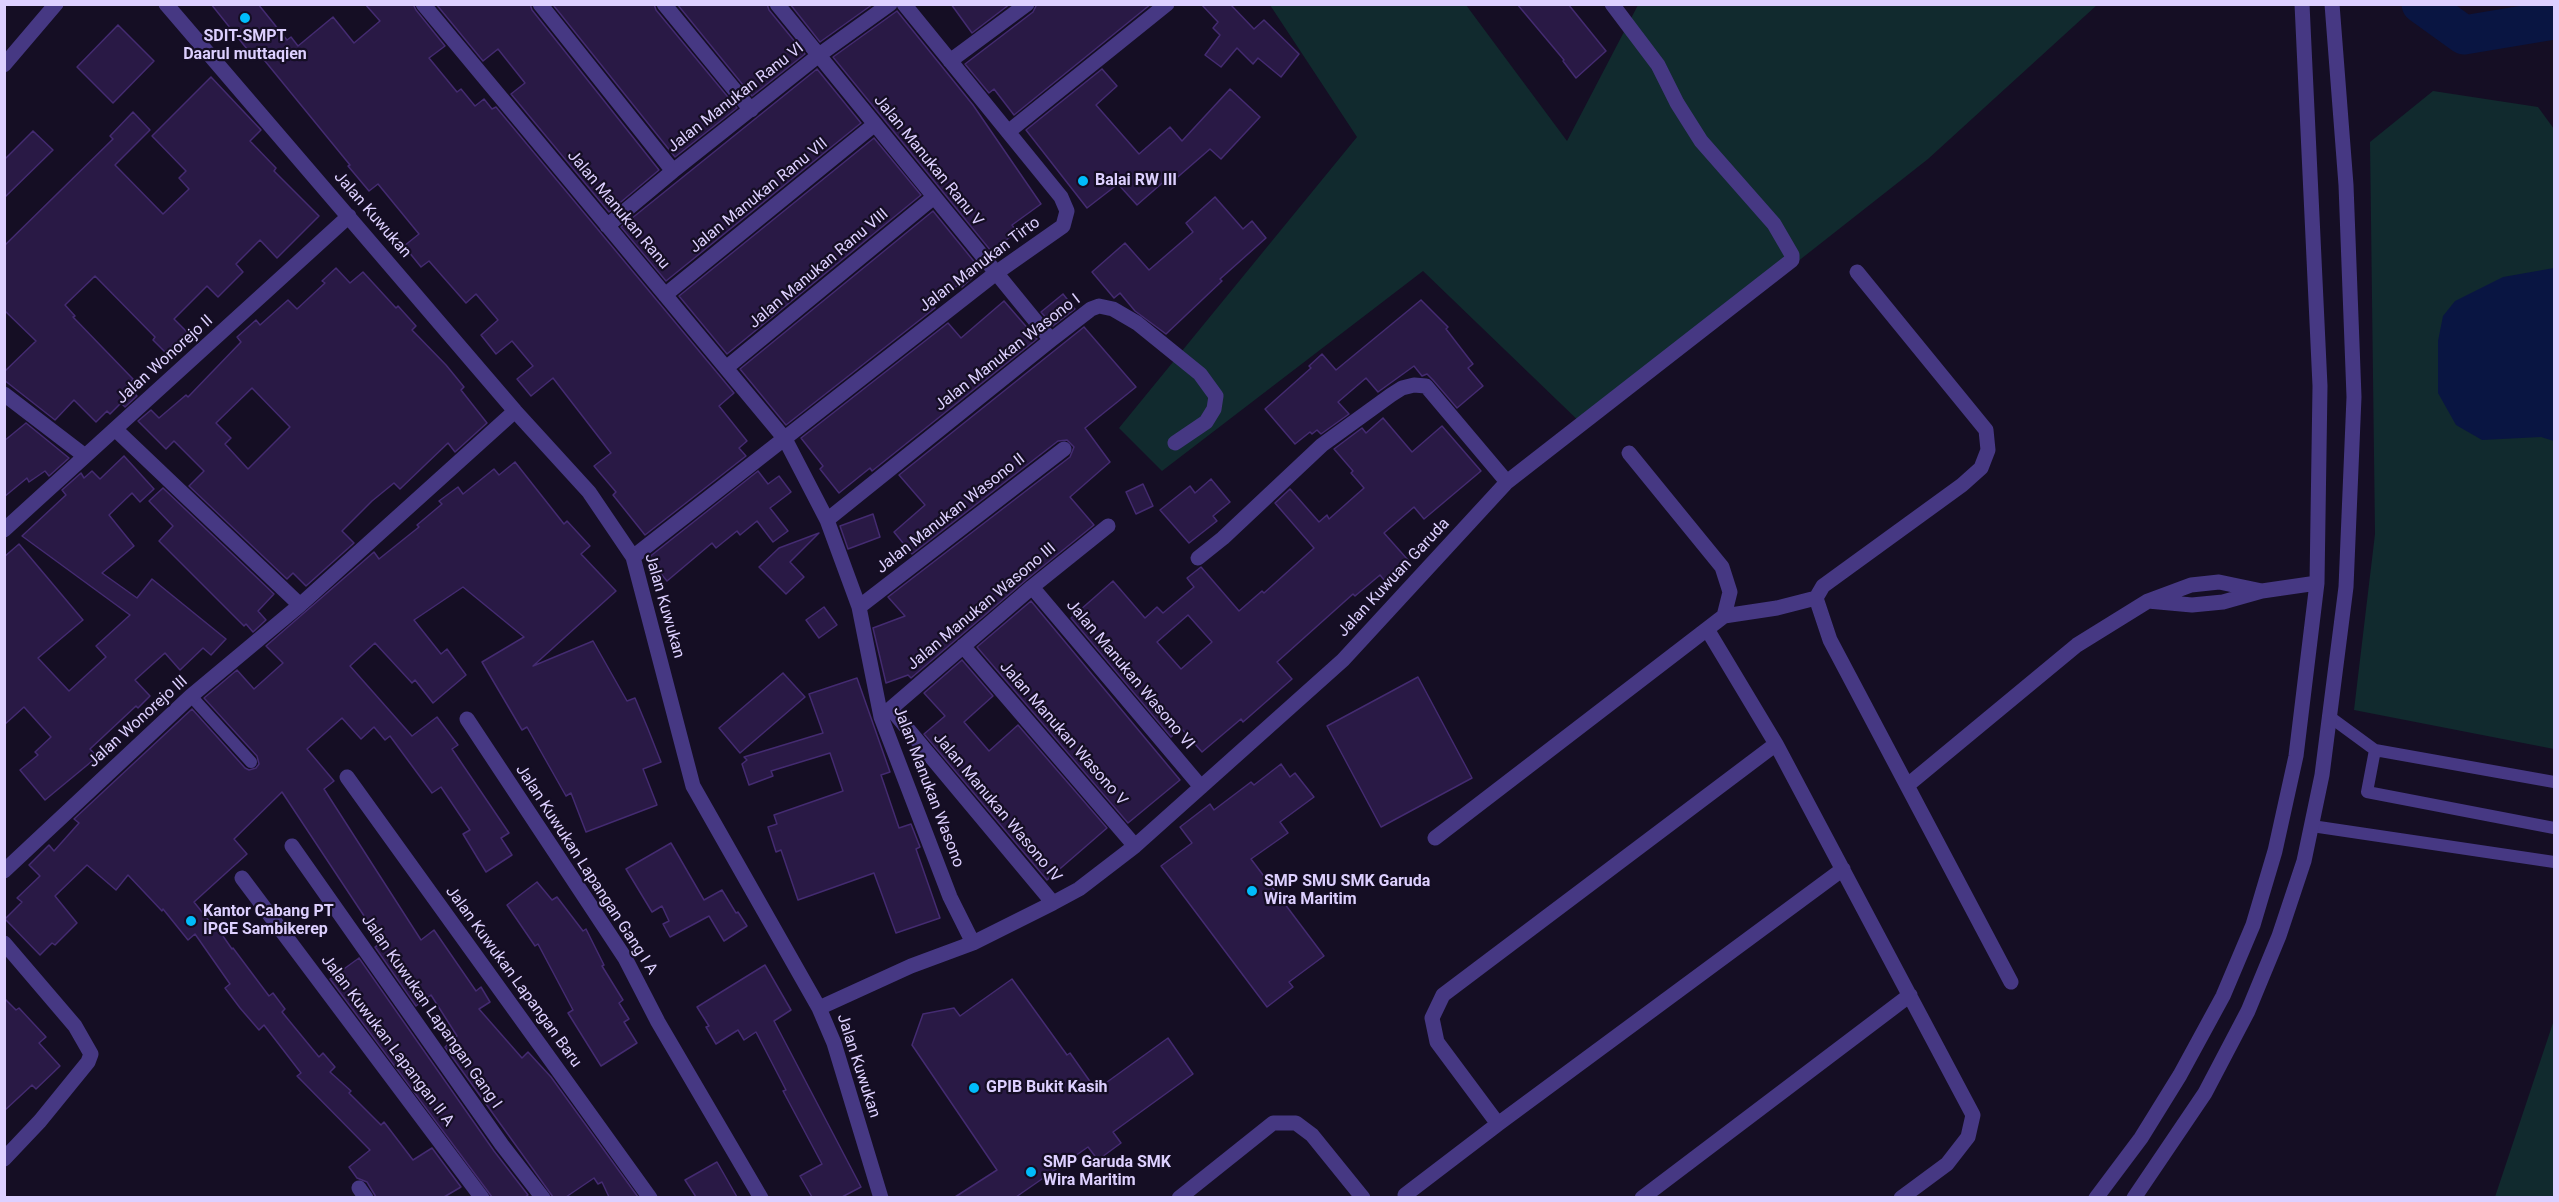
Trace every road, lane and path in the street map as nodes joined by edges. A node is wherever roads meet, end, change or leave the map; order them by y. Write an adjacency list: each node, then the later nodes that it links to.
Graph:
1 (166, 4): 22 (street, Jalan Kuwukan)
2 (423, 4): 23 (street, Jalan Manukan Ranu)
3 (540, 4): 20 (street)
4 (664, 4): 17 (street)
5 (777, 4): 14 (street, Jalan Manukan Ranu V)
6 (890, 4): 14 (street, Jalan Manukan Ranu VI)
7 (904, 4): 15 (street, Jalan Manukan Tirto)
8 (1028, 4): 15 (street)
9 (1167, 4): 19 (street)
10 (1612, 4): 37 (street, Jalan Kuwuan Garuda)
11 (2302, 4): 43 (street)
12 (2332, 4): 53 (street)
13 (58, 5): 16 (street)
14 (819, 56): 17 (street, Jalan Manukan Ranu VI); 18 (street, Jalan Manukan Ranu V)
15 (950, 61): 19 (street, Jalan Manukan Tirto)
16 (4, 65)
17 (751, 110): 20 (street, Jalan Manukan Ranu VI)
18 (875, 124): 21 (street, Jalan Manukan Ranu V); 26 (street, Jalan Manukan Ranu VII)
19 (1008, 132): 25 (street, Jalan Manukan Tirto)
20 (673, 171): 23 (street, Jalan Manukan Ranu VI)
21 (934, 197): 25 (street, Jalan Manukan Ranu V); 28 (street, Jalan Manukan Ranu VIII)
22 (349, 216): 30 (street, Jalan Kuwukan); 31 (street, Jalan Wonorejo II)
23 (607, 226): 26 (street, Jalan Manukan Ranu)
24 (1857, 272): 45 (street)
25 (996, 273): 27 (street, Jalan Manukan Ranu V); 32 (street, Jalan Manukan Tirto)
26 (665, 295): 28 (street, Jalan Manukan Ranu)
27 (1051, 340): 33 (street, Jalan Manukan Wasono I); 38 (street, Jalan Manukan Wasono I)
28 (726, 368): 32 (street, Jalan Manukan Ranu)
29 (4, 394): 36 (street)
30 (515, 411): 41 (street, Jalan Kuwukan); 46 (street, Jalan Wonorejo III)
31 (115, 429): 36 (street, Jalan Wonorejo II); 46 (street)
32 (785, 439): 38 (street, Jalan Manukan Wasono); 41 (street, Jalan Manukan Tirto)
33 (1175, 443)
34 (1064, 449): 47 (street, Jalan Manukan Wasono II)
35 (1629, 453): 48 (street)
36 (85, 456): 40 (street, Jalan Wonorejo II)
37 (1507, 482): 42 (street); 61 (street, Jalan Kuwuan Garuda)
38 (827, 520): 47 (street, Jalan Manukan Wasono)
39 (1108, 526): 44 (street, Jalan Manukan Wasono III)
40 (4, 530)
41 (633, 557): 76 (street, Jalan Kuwukan)
42 (1198, 558)
43 (2317, 583): 60 (street); 89 (street)
44 (1032, 587): 50 (street, Jalan Manukan Wasono III); 61 (street, Jalan Manukan Wasono VI)
45 (1816, 598): 48 (street); 60 (street)
46 (300, 605): 51 (street, Jalan Wonorejo III)
47 (859, 607): 52 (street, Jalan Manukan Wasono)
48 (1724, 616): 49 (street)
49 (1707, 629): 55 (street); 64 (street)
50 (963, 646): 52 (street, Jalan Manukan Wasono III); 66 (street, Jalan Manukan Wasono V)
51 (192, 696): 57 (lane); 69 (street, Jalan Wonorejo III)
52 (886, 713): 71 (street, Jalan Manukan Wasono IV); 73 (street, Jalan Manukan Wasono)
53 (2330, 717): 56 (lane); 62 (street)
54 (467, 719): 82 (street, Jalan Kuwukan Lapangan Gang I A)
55 (1776, 744): 68 (street); 77 (street)
56 (2375, 750): 59 (lane); 63 (lane)
57 (251, 762)
58 (347, 777): 81 (street, Jalan Kuwukan Lapangan Baru)
59 (2554, 782)
60 (1909, 784): 74 (street)
61 (1201, 787): 66 (street, Jalan Kuwuan Garuda)
62 (2312, 826): 67 (lane); 90 (street)
63 (2554, 828)
64 (1435, 838)
65 (292, 846): 80 (street, Jalan Kuwukan Lapangan Gang I)
66 (1135, 846): 71 (street, Jalan Kuwuan Garuda)
67 (2554, 862)
68 (1843, 869): 75 (street); 77 (street)
69 (4, 871)
70 (242, 878): 79 (street, Jalan Kuwukan Lapangan II A)
71 (1053, 903): 73 (street, Jalan Kuwuan Garuda)
72 (4, 943): 78 (street)
73 (973, 943): 76 (street, Jalan Kuwuan Garuda)
74 (2012, 982)
75 (1910, 994): 87 (street); 88 (street)
76 (819, 1008): 83 (street, Jalan Kuwukan)
77 (1498, 1125): 86 (street)
78 (4, 1159)
79 (482, 1197)
80 (543, 1197)
81 (650, 1197)
82 (760, 1197)
83 (881, 1197)
84 (1179, 1197): 85 (street)
85 (1363, 1197)
86 (1405, 1197)
87 (1642, 1197)
88 (1901, 1197)
89 (2096, 1197)
90 (2134, 1197)

